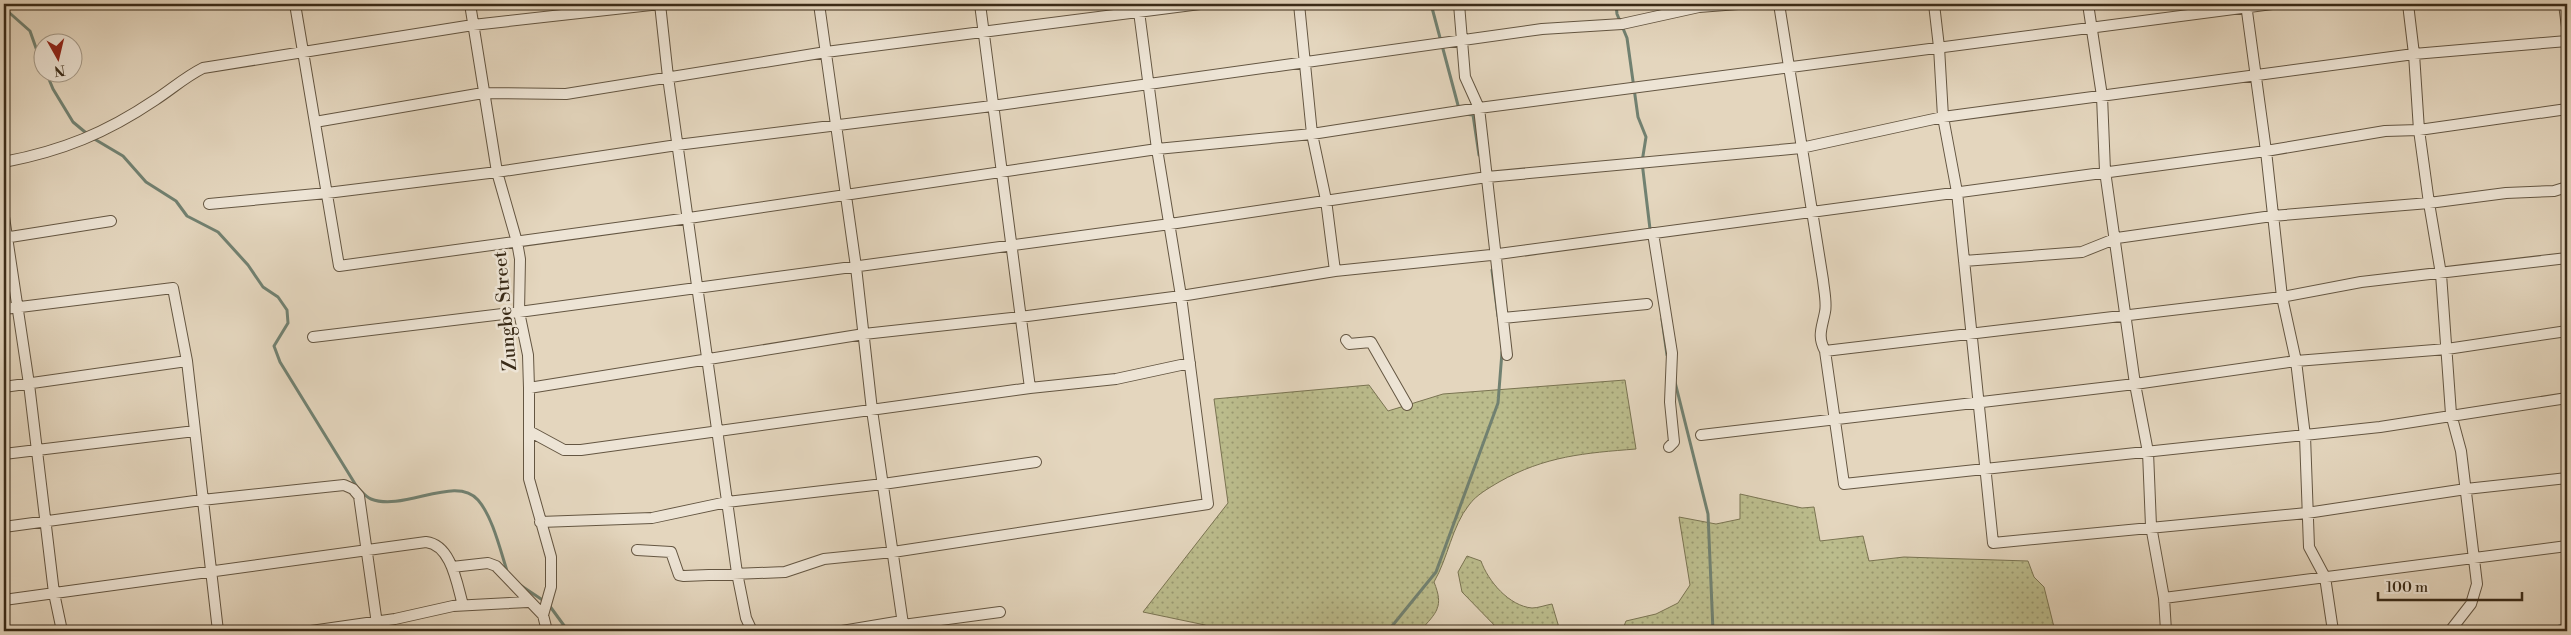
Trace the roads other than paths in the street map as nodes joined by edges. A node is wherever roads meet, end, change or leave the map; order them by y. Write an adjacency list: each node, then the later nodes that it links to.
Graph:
1 (295, 4): 25 (street)
2 (470, 4): 18 (street, Zungbe Street)
3 (660, 4): 18 (street); 30 (street)
4 (819, 4): 26 (street)
5 (980, 4): 21 (street)
6 (1200, 4): 17 (street)
7 (1298, 4): 28 (street)
8 (1459, 4): 23 (street)
9 (1738, 4): 23 (street)
10 (1779, 4): 29 (street)
11 (1934, 4): 24 (street)
12 (2088, 4): 19 (street)
13 (2272, 4): 16 (street)
14 (2408, 4): 27 (street)
15 (2564, 4): 20 (street)
16 (2246, 5): 19 (street); 31 (street)
17 (1139, 8): 21 (street); 32 (street)
18 (473, 25): 25 (street); 33 (street, Zungbe Street)
19 (2091, 27): 24 (street); 34 (street)
20 (2567, 27)
21 (984, 34): 26 (street); 35 (street)
22 (2567, 41): 27 (street)
23 (1461, 42): 28 (street); 36 (street)
24 (1939, 47): 29 (street); 38 (street)
25 (304, 51): 39 (street); 47 (street)
26 (826, 52): 30 (street); 40 (street)
27 (2414, 54): 31 (street); 41 (street)
28 (1303, 64): 32 (street); 42 (street)
29 (1788, 68): 36 (street); 44 (street)
30 (668, 77): 33 (street); 43 (street)
31 (2254, 77): 34 (street); 46 (street)
32 (1149, 84): 35 (street); 45 (street)
33 (483, 93): 39 (street); 49 (street, Zungbe Street)
34 (2102, 96): 38 (street); 48 (street)
35 (992, 106): 40 (street); 50 (street)
36 (1479, 108): 42 (street); 51 (street)
37 (2567, 109): 41 (street)
38 (1943, 117): 44 (street); 53 (street)
39 (315, 122): 54 (street)
40 (837, 126): 43 (street); 55 (street)
41 (2419, 130): 46 (street); 57 (street)
42 (1312, 134): 45 (street); 56 (street)
43 (677, 145): 49 (street); 62 (street)
44 (1801, 148): 51 (street); 59 (street)
45 (1158, 149): 50 (street); 64 (street)
46 (2266, 151): 48 (street); 60 (street)
47 (4, 162)
48 (2106, 171): 53 (street); 67 (street)
49 (497, 172): 54 (street); 68 (street, Zungbe Street)
50 (1002, 173): 55 (street); 69 (street)
51 (1487, 177): 56 (street); 70 (street)
52 (2567, 187): 57 (street)
53 (1957, 192): 59 (street); 72 (street)
54 (327, 193): 58 (street); 68 (street)
55 (844, 196): 62 (street); 73 (street)
56 (1326, 200): 64 (street); 74 (street)
57 (2428, 203): 60 (street); 75 (street)
58 (209, 204)
59 (1811, 212): 65 (street); 92 (street)
60 (2272, 216): 67 (street); 78 (street)
61 (4, 217): 66 (street)
62 (689, 218): 68 (street); 76 (street)
63 (111, 221): 66 (street)
64 (1170, 224): 69 (street); 77 (street)
65 (1653, 233): 70 (street); 114 (street)
66 (5, 238): 80 (street)
67 (2117, 238): 72 (street); 83 (street)
68 (518, 242): 82 (street, Zungbe Street)
69 (1012, 245): 73 (street); 84 (street)
70 (1494, 254): 74 (street); 85 (street)
71 (2567, 258): 75 (street)
72 (1964, 261): 87 (street)
73 (856, 267): 76 (street); 88 (street)
74 (1335, 271): 77 (street)
75 (2441, 274): 78 (street); 91 (street)
76 (698, 288): 82 (street); 94 (street)
77 (1181, 296): 84 (street); 97 (street)
78 (2282, 297): 83 (street); 96 (street)
79 (1647, 304): 85 (street)
80 (18, 307): 81 (street); 95 (street); 98 (street)
81 (4, 309)
82 (519, 312): 89 (street); 101 (street, Zungbe Street)
83 (2126, 315): 87 (street); 99 (street)
84 (1020, 317): 88 (street); 102 (street)
85 (1503, 318): 93 (street)
86 (2567, 331): 91 (street)
87 (1972, 332): 92 (street); 104 (street)
88 (864, 334): 94 (street); 106 (street)
89 (313, 337)
90 (1346, 340): 105 (street)
91 (2447, 349): 96 (street); 107 (street)
92 (1825, 351): 108 (street)
93 (1508, 355)
94 (707, 359): 101 (street); 111 (street)
95 (187, 361): 98 (street); 109 (street)
96 (2296, 361): 99 (street); 113 (street)
97 (1190, 363): 102 (street); 133 (street)
98 (29, 384): 100 (street); 115 (street)
99 (2135, 384): 104 (street); 116 (street)
100 (4, 387)
101 (529, 388): 110 (street, Zungbe Street)
102 (1030, 388): 106 (street)
103 (2567, 398): 107 (street)
104 (1979, 402): 108 (street); 119 (street)
105 (1407, 405)
106 (872, 410): 111 (street); 121 (street)
107 (2451, 414): 113 (street); 122 (street)
108 (1836, 418): 112 (street); 119 (street)
109 (195, 431): 115 (street); 123 (street)
110 (529, 431): 111 (street); 127 (street, Zungbe Street)
111 (716, 431): 124 (street)
112 (1701, 435)
113 (2305, 436): 116 (street); 125 (street)
114 (1669, 447)
115 (36, 449): 117 (street); 126 (street)
116 (2148, 452): 119 (street); 128 (street)
117 (4, 454)
118 (1036, 462): 121 (street)
119 (1985, 470): 128 (street)
120 (2567, 478): 122 (street)
121 (883, 484): 124 (street); 133 (street)
122 (2466, 489): 125 (street); 134 (street)
123 (202, 500): 126 (street); 131 (street); 136 (street)
124 (727, 502): 127 (street); 137 (street)
125 (2307, 513): 128 (street); 138 (street)
126 (46, 520): 129 (street); 139 (street)
127 (540, 522): 144 (street, Zungbe Street)
128 (2151, 526): 140 (street)
129 (4, 527)
130 (2567, 546): 134 (street)
131 (367, 550): 135 (street); 136 (street); 147 (street)
132 (636, 550): 137 (street)
133 (893, 552): 137 (street); 146 (street)
134 (2474, 558): 138 (street); 156 (street)
135 (452, 568): 142 (street); 143 (street)
136 (210, 573): 139 (street); 149 (street)
137 (737, 573): 152 (street)
138 (2325, 577): 140 (street); 155 (street)
139 (54, 594): 141 (street); 148 (street)
140 (2164, 598): 154 (street)
141 (4, 600)
142 (528, 602): 143 (street); 144 (street)
143 (463, 605): 147 (street)
144 (544, 612): 151 (street)
145 (1000, 612): 146 (street)
146 (903, 626): 153 (street)
147 (378, 627): 150 (street)
148 (62, 631)
149 (218, 631)
150 (311, 631)
151 (546, 631)
152 (752, 631)
153 (842, 631)
154 (2166, 631)
155 (2333, 631)
156 (2450, 631)

